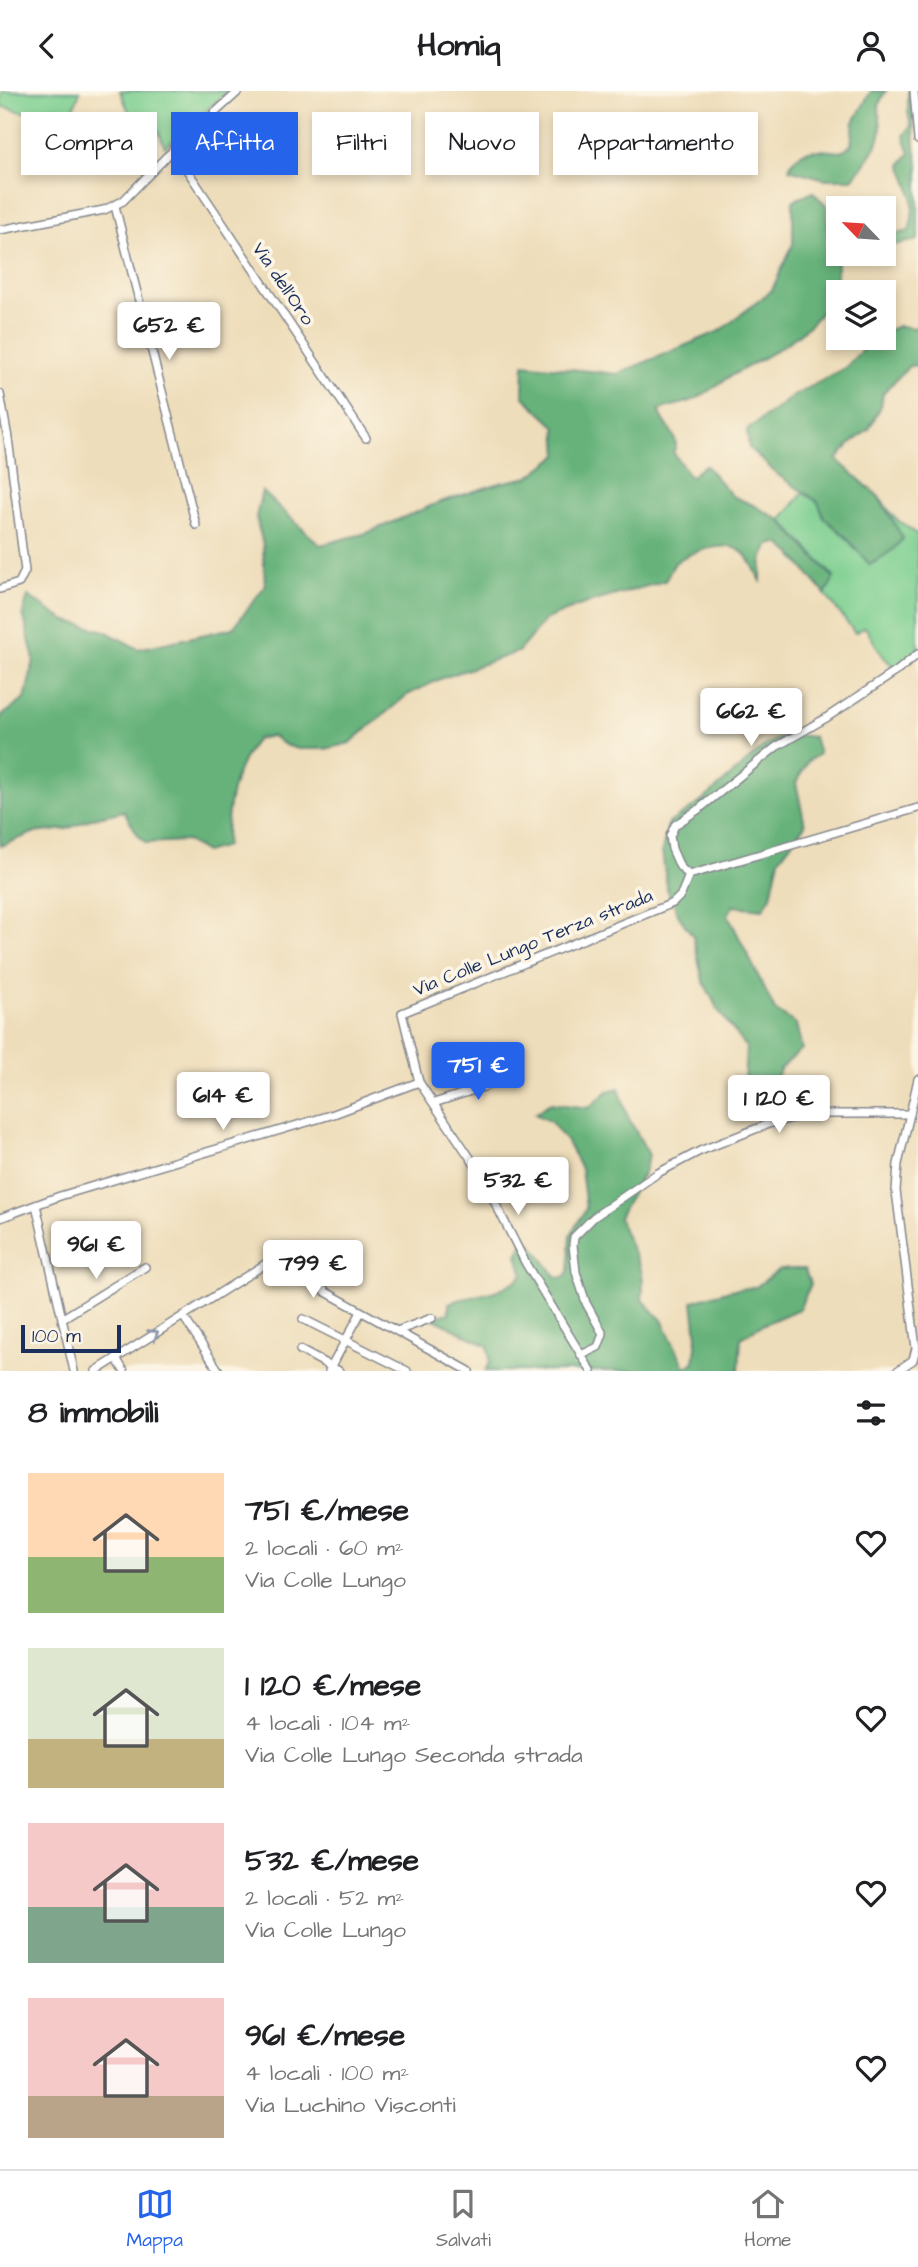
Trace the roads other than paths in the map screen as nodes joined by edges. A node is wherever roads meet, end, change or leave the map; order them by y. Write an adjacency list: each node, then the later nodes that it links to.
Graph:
1 (239, 91): 3 (street)
2 (914, 91): 4 (street)
3 (215, 112)
4 (918, 140)
5 (171, 151): 7 (street)
6 (190, 175): 10 (street, Via dell'Oro)
7 (115, 206): 8 (street); 11 (street)
8 (0, 230)
9 (0, 394): 12 (street)
10 (366, 438)
11 (196, 525)
12 (0, 589)
13 (918, 654): 15 (street)
14 (918, 808): 15 (street)
15 (689, 875): 18 (street, Via Colle Lungo Terza strada)
16 (514, 1077): 19 (street)
17 (918, 1079): 20 (street)
18 (419, 1082): 19 (street); 21 (street)
19 (434, 1103): 32 (street)
20 (910, 1114): 32 (street); 43 (street)
21 (37, 1205): 22 (street); 26 (street)
22 (0, 1218)
23 (145, 1267): 26 (street)
24 (361, 1311): 25 (street); 29 (street); 30 (street)
25 (183, 1316): 33 (street, one-way to 25); 38 (street)
26 (63, 1318): 35 (street)
27 (432, 1318): 29 (street)
28 (303, 1319): 30 (street)
29 (397, 1331): 41 (street)
30 (346, 1340): 34 (street); 40 (street)
31 (300, 1350): 34 (street)
32 (581, 1355): 42 (street)
33 (116, 1358): 36 (street); 37 (street)
34 (330, 1369): 39 (street)
35 (74, 1371)
36 (96, 1371)
37 (124, 1371)
38 (219, 1371)
39 (340, 1371)
40 (407, 1371)
41 (469, 1371)
42 (591, 1371)
43 (897, 1371)

